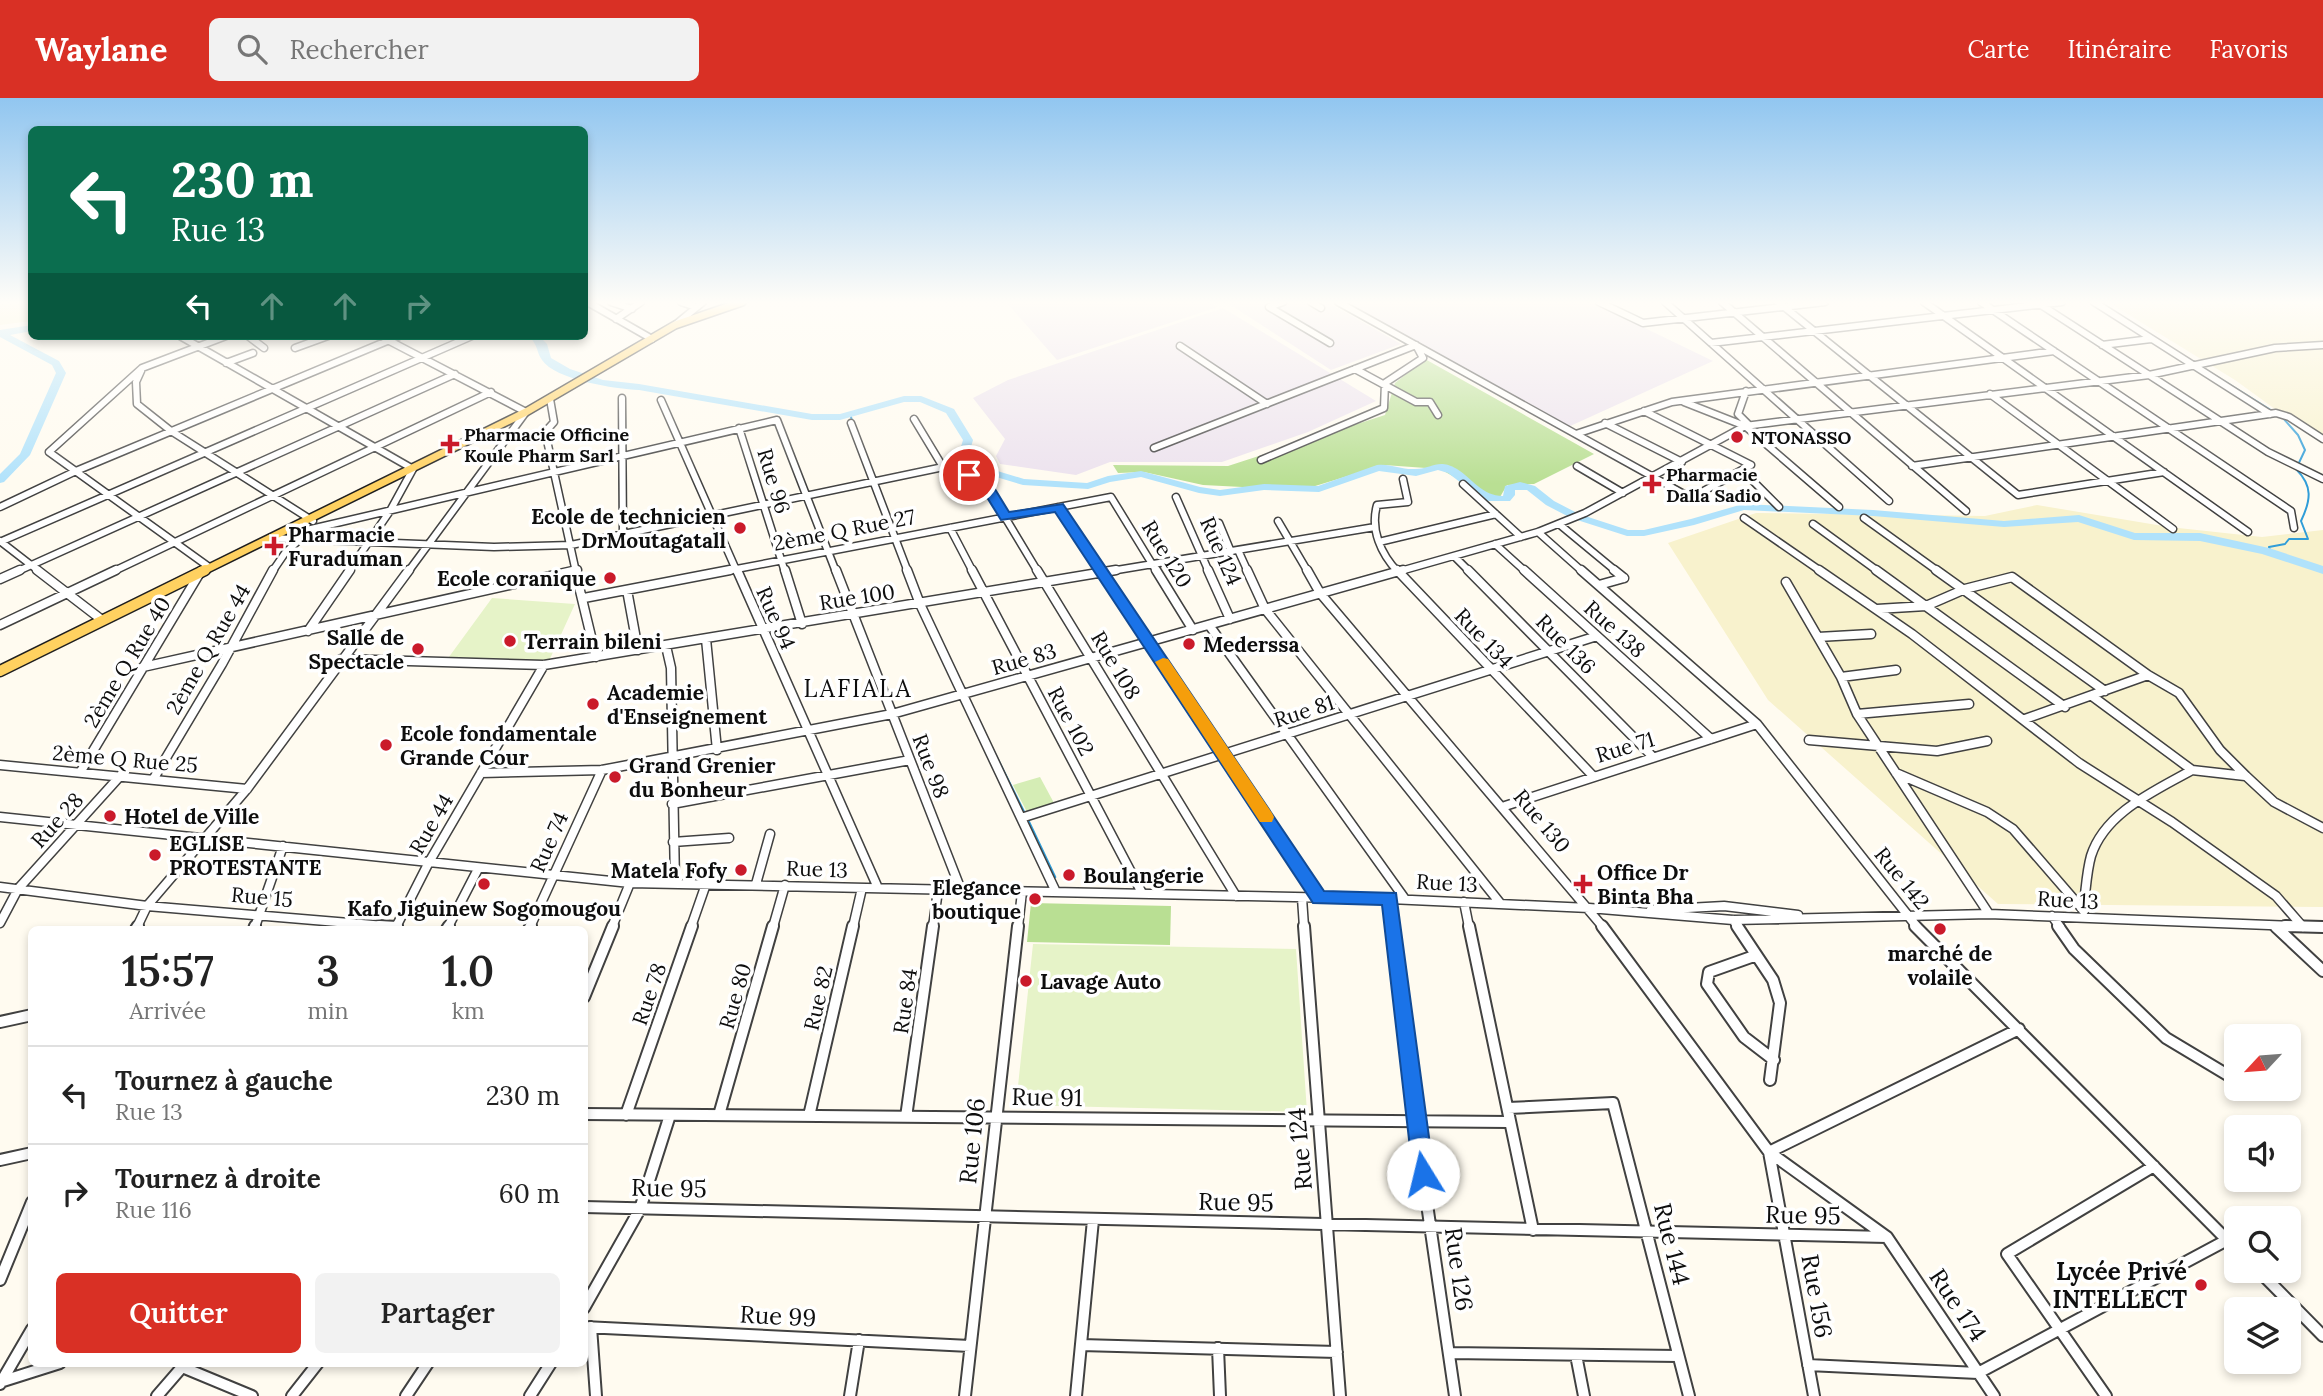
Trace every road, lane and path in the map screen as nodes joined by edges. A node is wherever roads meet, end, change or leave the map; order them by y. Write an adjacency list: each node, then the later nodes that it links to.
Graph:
1 (156, 363): 21 (street)
2 (226, 363): 30 (street)
3 (333, 363): 30 (street)
4 (410, 363): 41 (street)
5 (433, 363): 23 (street)
6 (613, 363): 36 (main road)
7 (1206, 363): 39 (street)
8 (1371, 363): 22 (street)
9 (1418, 363): 28 (street)
10 (1448, 363): 57 (street)
11 (1732, 363): 31 (street)
12 (1793, 363): 27 (street)
13 (1854, 363): 25 (street)
14 (1973, 363): 25 (street)
15 (2008, 363): 29 (street)
16 (2070, 363): 26 (street)
17 (2130, 363): 24 (street)
18 (2188, 363): 20 (street)
19 (2204, 363): 20 (street)
20 (2192, 365): 24 (street); 45 (street)
21 (142, 368): 56 (street); 75 (street)
22 (1355, 369): 28 (street); 39 (street)
23 (455, 374): 33 (street); 52 (street)
24 (2149, 374): 26 (street); 49 (street)
25 (1869, 375): 27 (street); 40 (street)
26 (2095, 380): 29 (street); 55 (street)
27 (1815, 382): 31 (street); 44 (street)
28 (1385, 383): 46 (street); 68 (street)
29 (2044, 387): 34 (street); 58 (street)
30 (272, 388): 41 (street); 56 (street)
31 (1761, 388): 32 (street); 48 (street)
32 (1746, 391): 38 (street); 53 (street)
33 (491, 392): 43 (street); 62 (street)
34 (1990, 394): 40 (street); 61 (street)
35 (622, 398): 66 (street)
36 (550, 399): 43 (main road); 78 (street)
37 (660, 400): 60 (street, Rue 94)
38 (1681, 401): 42 (street); 53 (street)
39 (1267, 404): 64 (street)
40 (1907, 405): 44 (street); 67 (street)
41 (307, 408): 52 (street); 65 (street)
42 (1644, 411): 51 (street); 63 (street)
43 (526, 412): 73 (main road); 85 (street)
44 (1851, 412): 48 (street); 71 (street)
45 (2270, 414): 49 (street); 59 (street)
46 (1438, 415)
47 (914, 419): 72 (street)
48 (1796, 419): 53 (street); 92 (street)
49 (2220, 421): 55 (street); 82 (street)
50 (850, 423): 83 (street)
51 (1605, 423): 57 (street); 69 (street)
52 (341, 425): 62 (street); 76 (street)
53 (1748, 426): 63 (street, Rue 83); 97 (street)
54 (739, 428): 60 (street); 89 (street, Rue 98); 93 (street, Rue 96)
55 (2169, 428): 58 (street); 114 (street)
56 (171, 431): 65 (street); 75 (street)
57 (1576, 434): 79 (street)
58 (2113, 436): 61 (street); 77 (street)
59 (2323, 439)
60 (680, 443): 66 (street); 102 (street, Rue 94)
61 (2059, 444): 67 (street); 81 (street)
62 (376, 446): 73 (street); 88 (street)
63 (1712, 446): 69 (street, Rue 83); 74 (street)
64 (1154, 448)
65 (205, 452): 76 (street); 87 (street)
66 (622, 456): 78 (street); 118 (street)
67 (1971, 457): 71 (street); 81 (street)
68 (1261, 460)
69 (1682, 462): 79 (street, Rue 83)
70 (1577, 466): 86 (street)
71 (1912, 466): 99 (street)
72 (943, 467): 83 (street); 103 (street, Rue 108)
73 (413, 469): 98 (street); 106 (main road)
74 (1742, 470): 79 (street); 96 (street)
75 (76, 471): 87 (street); 94 (street)
76 (236, 472): 88 (street); 101 (street)
77 (2164, 472): 81 (street); 117 (street)
78 (552, 473): 85 (street); 130 (street)
79 (1654, 477): 86 (street, Rue 83)
80 (1403, 480): 112 (street, Rue 134)
81 (2108, 480): 115 (street)
82 (2323, 480)
83 (873, 482): 89 (street); 122 (street)
84 (1463, 484): 100 (street)
85 (468, 490): 98 (street); 129 (street)
86 (1623, 493): 109 (street, Rue 83)
87 (109, 494): 101 (street); 123 (street)
88 (272, 496): 106 (street); 124 (street)
89 (807, 496): 93 (street); 131 (street, Rue 98)
90 (1111, 497): 95 (street, 2ème Q Rue 27); 137 (street, Rue 120)
91 (1176, 498): 134 (street, Rue 124)
92 (1889, 501)
93 (764, 506): 102 (street); 135 (street, Rue 96)
94 (0, 507)
95 (1059, 507): 103 (street, 2ème Q Rue 27); 142 (street)
96 (1779, 507)
97 (1839, 507)
98 (390, 511): 111 (street); 125 (street)
99 (1966, 511)
100 (1496, 513): 119 (street); 127 (street)
101 (140, 517): 124 (street); 136 (street)
102 (712, 517): 118 (street); 139 (street, Rue 94)
103 (1005, 517): 113 (street, 2ème Q Rue 27); 145 (street, Rue 108)
104 (1744, 518): 156 (street)
105 (1864, 518): 147 (street)
106 (310, 519): 111 (street); 120 (main road)
107 (1278, 521): 126 (street, Rue 130)
108 (1219, 523): 132 (street)
109 (1562, 523): 116 (street, Rue 83); 146 (street)
110 (1813, 524): 154 (street)
111 (319, 526): 121 (street)
112 (1375, 527): 126 (street, Rue 100); 127 (street, Rue 134)
113 (950, 528): 122 (street, 2ème Q Rue 27); 150 (street, Rue 102)
114 (2294, 528)
115 (2174, 529)
116 (1538, 532): 119 (street, Rue 83); 146 (street, Rue 142)
117 (2248, 532)
118 (623, 536): 130 (street)
119 (1521, 537): 128 (street, Rue 83)
120 (270, 538): 121 (street); 138 (main road)
121 (295, 539): 125 (street); 173 (street, 2ème Q Rue 44)
122 (893, 539): 131 (street, 2ème Q Rue 27); 153 (street)
123 (0, 541): 136 (street)
124 (175, 542): 138 (street); 149 (street)
125 (367, 542): 129 (street); 166 (street)
126 (1288, 542): 132 (street, Rue 100); 151 (street, Rue 130)
127 (1379, 542): 141 (street, Rue 134)
128 (1495, 544): 133 (street, Rue 83); 168 (street, Rue 138)
129 (428, 545): 130 (street); 157 (street)
130 (571, 545): 140 (street)
131 (827, 551): 135 (street, 2ème Q Rue 27); 158 (street, Rue 98)
132 (1235, 551): 134 (street, Rue 100); 155 (street)
133 (1454, 555): 141 (street, Rue 83); 175 (street, Rue 136)
134 (1202, 557): 137 (street, Rue 100); 159 (street, Rue 124)
135 (780, 560): 139 (street, 2ème Q Rue 27); 161 (street, Rue 96)
136 (30, 565): 143 (street); 149 (street)
137 (1154, 565): 142 (street, Rue 100); 165 (street, Rue 120)
138 (205, 569): 160 (main road); 180 (street, 2ème Q Rue 40)
139 (735, 569): 148 (street, 2ème Q Rue 27); 164 (street, Rue 94)
140 (577, 570): 152 (street); 157 (street)
141 (1396, 572): 151 (street, Rue 83); 181 (street, Rue 134)
142 (1103, 573): 145 (street, Rue 100); 171 (street)
143 (1, 578)
144 (1786, 582): 169 (street)
145 (1046, 583): 150 (street, Rue 100); 177 (street, Rue 108)
146 (1599, 585): 197 (street, Rue 142)
147 (1965, 589): 154 (street); 184 (street); 187 (street)
148 (627, 590): 152 (street, 2ème Q Rue 27); 174 (street)
149 (66, 593): 160 (street); 162 (street)
150 (985, 593): 153 (street, Rue 100); 185 (street, Rue 102)
151 (1320, 593): 155 (street, Rue 83); 189 (street, Rue 130)
152 (584, 598): 176 (street)
153 (920, 604): 158 (street, Rue 100); 188 (street)
154 (1926, 606): 156 (street); 192 (street)
155 (1265, 609): 159 (street, Rue 83); 194 (street)
156 (1877, 609): 196 (street)
157 (375, 616): 166 (street); 178 (street)
158 (852, 616): 161 (street, Rue 100); 193 (street, Rue 98)
159 (1230, 619): 163 (street, Rue 83)
160 (103, 620): 183 (main road)
161 (802, 624): 164 (street, Rue 100)
162 (0, 625)
163 (1209, 625): 165 (street, Rue 83); 199 (street)
164 (763, 630): 170 (street, Rue 100); 198 (street, Rue 94)
165 (1193, 630): 171 (street, Rue 83)
166 (308, 631): 173 (street)
167 (1871, 634): 169 (street)
168 (1597, 636): 175 (street, Rue 81); 200 (street, Rue 138)
169 (1818, 637): 186 (street)
170 (706, 639): 172 (street, Rue 100); 204 (street)
171 (1149, 642): 177 (street, Rue 83); 205 (street)
172 (666, 646): 174 (street, Rue 100); 207 (street)
173 (232, 648): 180 (street); 220 (street, 2ème Q Rue 44)
174 (638, 650): 176 (street, Rue 100)
175 (1549, 651): 181 (street, Rue 81); 206 (street, Rue 136)
176 (596, 657): 179 (street, Rue 100)
177 (1092, 658): 185 (street, Rue 83); 215 (street, Rue 108)
178 (341, 659): 179 (street, Rue 100); 221 (street)
179 (544, 665): 213 (street, Rue 44)
180 (143, 667): 212 (street, 2ème Q Rue 40)
181 (1490, 670): 189 (street, Rue 81); 217 (street, Rue 134)
182 (1896, 670): 186 (street)
183 (0, 671)
184 (2148, 675): 187 (street); 218 (street)
185 (1028, 676): 188 (street, Rue 83); 222 (street, Rue 102)
186 (1841, 677): 195 (street)
187 (2105, 691): 190 (street)
188 (961, 695): 193 (street, Rue 83); 227 (street)
189 (1410, 695): 194 (street, Rue 81); 225 (street, Rue 130)
190 (2092, 696): 192 (street); 211 (street)
191 (1969, 704): 195 (street)
192 (2065, 707): 196 (street)
193 (892, 714): 198 (street, Rue 83); 208 (street, Rue 98)
194 (1349, 714): 199 (street, Rue 81); 258 (street)
195 (1857, 714): 203 (street)
196 (2025, 719): 223 (street)
197 (1757, 724): 200 (street, Rue 71); 265 (street, Rue 142)
198 (808, 731): 204 (street, Rue 83); 219 (street, Rue 94)
199 (1287, 734): 205 (street, Rue 81); 256 (street)
200 (1711, 739): 206 (street, Rue 71)
201 (1809, 740): 203 (street)
202 (1987, 741): 203 (street)
203 (1877, 745): 214 (street)
204 (717, 750): 207 (street, Rue 83)
205 (1224, 754): 215 (street, Rue 81); 254 (street)
206 (1653, 757): 217 (street, Rue 71)
207 (670, 758): 210 (street, Rue 83); 224 (street)
208 (910, 760): 219 (street); 248 (street, Rue 98)
209 (0, 765): 212 (street, 2ème Q Rue 25)
210 (602, 770): 213 (street, Rue 83); 237 (street, Rue 74)
211 (2192, 770): 218 (street); 223 (street)
212 (81, 771): 216 (street, 2ème Q Rue 25)
213 (481, 773): 235 (street, Rue 44)
214 (1896, 773): 261 (street); 264 (street)
215 (1162, 774): 222 (street, Rue 81); 252 (street, Rue 108)
216 (121, 775): 220 (street, 2ème Q Rue 25); 228 (street, Rue 28)
217 (1592, 776): 225 (street, Rue 71)
218 (2246, 776): 229 (street)
219 (828, 777): 224 (street); 245 (street, Rue 94)
220 (154, 778): 221 (street, 2ème Q Rue 25)
221 (247, 789): 231 (street)
222 (1091, 796): 227 (street, Rue 81); 251 (street, Rue 102)
223 (2137, 801): 261 (street); 278 (street)
224 (672, 804): 233 (street)
225 (1505, 806): 260 (street, Rue 130)
226 (0, 818): 228 (street, Rue 13)
227 (1021, 818): 250 (street)
228 (78, 823): 231 (street, Rue 13); 246 (street, Rue 28)
229 (2323, 828)
230 (770, 834): 241 (street)
231 (207, 837): 234 (street, Rue 13); 259 (street)
232 (729, 838): 233 (street)
233 (673, 842): 239 (street)
234 (283, 846): 235 (street, Rue 13); 263 (street)
235 (428, 864): 236 (street, Rue 13); 274 (street, Rue 44)
236 (478, 869): 237 (street, Rue 13); 275 (street)
237 (553, 877): 238 (street, Rue 13); 276 (street, Rue 74)
238 (630, 883): 239 (street, Rue 13); 282 (street)
239 (675, 883): 240 (street, Rue 13)
240 (706, 884): 241 (street, Rue 13); 291 (street, Rue 78)
241 (756, 884): 242 (street, Rue 13)
242 (785, 885): 244 (street, Rue 13); 293 (street, Rue 80)
243 (0, 887): 246 (street, Rue 15)
244 (862, 888): 245 (street, Rue 13); 294 (street, Rue 82)
245 (878, 888): 247 (street, Rue 13)
246 (18, 889): 259 (street, Rue 15); 270 (street, Rue 28)
247 (938, 890): 248 (street, Rue 13); 295 (street, Rue 84)
248 (961, 890): 249 (street, Rue 13)
249 (1022, 892): 250 (street, Rue 13); 296 (street, Rue 106)
250 (1056, 892): 251 (street, Rue 13)
251 (1142, 893): 252 (street, Rue 13)
252 (1236, 896): 253 (street, Rue 13)
253 (1302, 898): 254 (street, Rue 13); 297 (street, Rue 124)
254 (1319, 898): 255 (street, Rue 13)
255 (1390, 898): 256 (street, Rue 13); 298 (street, Rue 126)
256 (1405, 899): 257 (street, Rue 13)
257 (1464, 902): 258 (street, Rue 13); 289 (street)
258 (1500, 903): 260 (street, Rue 13)
259 (147, 906): 263 (street, Rue 15); 271 (street)
260 (1589, 908): 262 (street, Rue 13); 300 (street, Rue 130)
261 (2083, 910): 268 (street)
262 (1636, 911): 267 (street, Rue 13); 269 (street, Rue 13)
263 (259, 914): 272 (street); 273 (street, Rue 15)
264 (1989, 914): 265 (street, Rue 13); 266 (street, Rue 13)
265 (1905, 915): 267 (street, Rue 13); 285 (street, Rue 142)
266 (2052, 916): 268 (street, Rue 13); 287 (street)
267 (1812, 917): 269 (street, Rue 13)
268 (2090, 918): 277 (street, Rue 13)
269 (1733, 920): 280 (street)
270 (0, 923)
271 (137, 926)
272 (255, 926)
273 (376, 926)
274 (397, 926)
275 (449, 926)
276 (530, 926)
277 (2276, 927): 278 (street, Rue 13); 281 (street)
278 (2303, 927): 279 (street, Rue 13)
279 (2323, 927)
280 (1754, 956): 286 (street); 286 (street)
281 (2323, 971)
282 (588, 987)
283 (28, 1016): 284 (street)
284 (0, 1022)
285 (2019, 1029): 300 (street); 303 (street, Rue 142)
286 (1774, 1060): 288 (street)
287 (2224, 1073)
288 (1770, 1080)
289 (1507, 1108): 299 (street); 312 (street, Rue 144)
290 (588, 1114): 291 (street, Rue 91)
291 (626, 1115): 292 (street, Rue 91)
292 (670, 1115): 293 (street, Rue 91); 305 (street)
293 (719, 1115): 294 (street, Rue 91)
294 (809, 1116): 295 (street, Rue 91)
295 (906, 1117): 296 (street, Rue 91)
296 (996, 1118): 297 (street, Rue 91); 307 (street, Rue 106)
297 (1318, 1121): 298 (street, Rue 91); 309 (street, Rue 124)
298 (1415, 1122): 299 (street, Rue 91); 310 (street, Rue 126)
299 (1509, 1122): 311 (street)
300 (1769, 1152): 313 (street, Rue 156); 314 (street)
301 (28, 1154): 302 (street)
302 (0, 1160)
303 (2154, 1166): 315 (street, Rue 142); 321 (street)
304 (588, 1207): 305 (street, Rue 95)
305 (640, 1209): 307 (street, Rue 95); 319 (street)
306 (28, 1212): 317 (street)
307 (985, 1217): 308 (street, Rue 95); 326 (street, Rue 106)
308 (1093, 1220): 309 (street, Rue 95); 325 (street)
309 (1327, 1225): 310 (street, Rue 95); 328 (street, Rue 124)
310 (1432, 1227): 311 (street, Rue 95); 329 (street, Rue 126)
311 (1533, 1230): 312 (street, Rue 95)
312 (1647, 1230): 313 (street, Rue 95); 331 (street, Rue 144)
313 (1784, 1236): 314 (street, Rue 95); 332 (street, Rue 156)
314 (1887, 1237): 339 (street, Rue 174)
315 (2224, 1237)
316 (2224, 1242): 321 (street)
317 (0, 1280)
318 (2271, 1283): 323 (street)
319 (588, 1301)
320 (588, 1327): 324 (street, Rue 99); 346 (street)
321 (2058, 1328): 339 (street); 357 (street)
322 (28, 1336): 340 (street)
323 (2323, 1336)
324 (859, 1340): 326 (street, Rue 99); 347 (street)
325 (1081, 1345): 327 (street); 349 (street)
326 (970, 1346): 348 (street, Rue 106)
327 (1218, 1348): 328 (street); 350 (street)
328 (1337, 1352): 351 (street, Rue 124)
329 (1449, 1353): 330 (street); 352 (street, Rue 126)
330 (1576, 1355): 331 (street); 353 (street)
331 (1678, 1356): 354 (street, Rue 144)
332 (1808, 1365): 339 (street); 355 (street, Rue 156)
333 (48, 1367): 340 (street)
334 (181, 1367): 341 (street)
335 (187, 1367): 342 (street)
336 (315, 1367): 343 (street)
337 (425, 1367): 344 (street)
338 (548, 1367): 345 (street)
339 (1978, 1373): 356 (street, Rue 174)
340 (1, 1382)
341 (157, 1396)
342 (252, 1396)
343 (292, 1396)
344 (406, 1396)
345 (530, 1396)
346 (596, 1396)
347 (850, 1396)
348 (965, 1396)
349 (1076, 1396)
350 (1220, 1396)
351 (1340, 1396)
352 (1455, 1396)
353 (1584, 1396)
354 (1689, 1396)
355 (1814, 1396)
356 (1994, 1396)
357 (2106, 1396)

